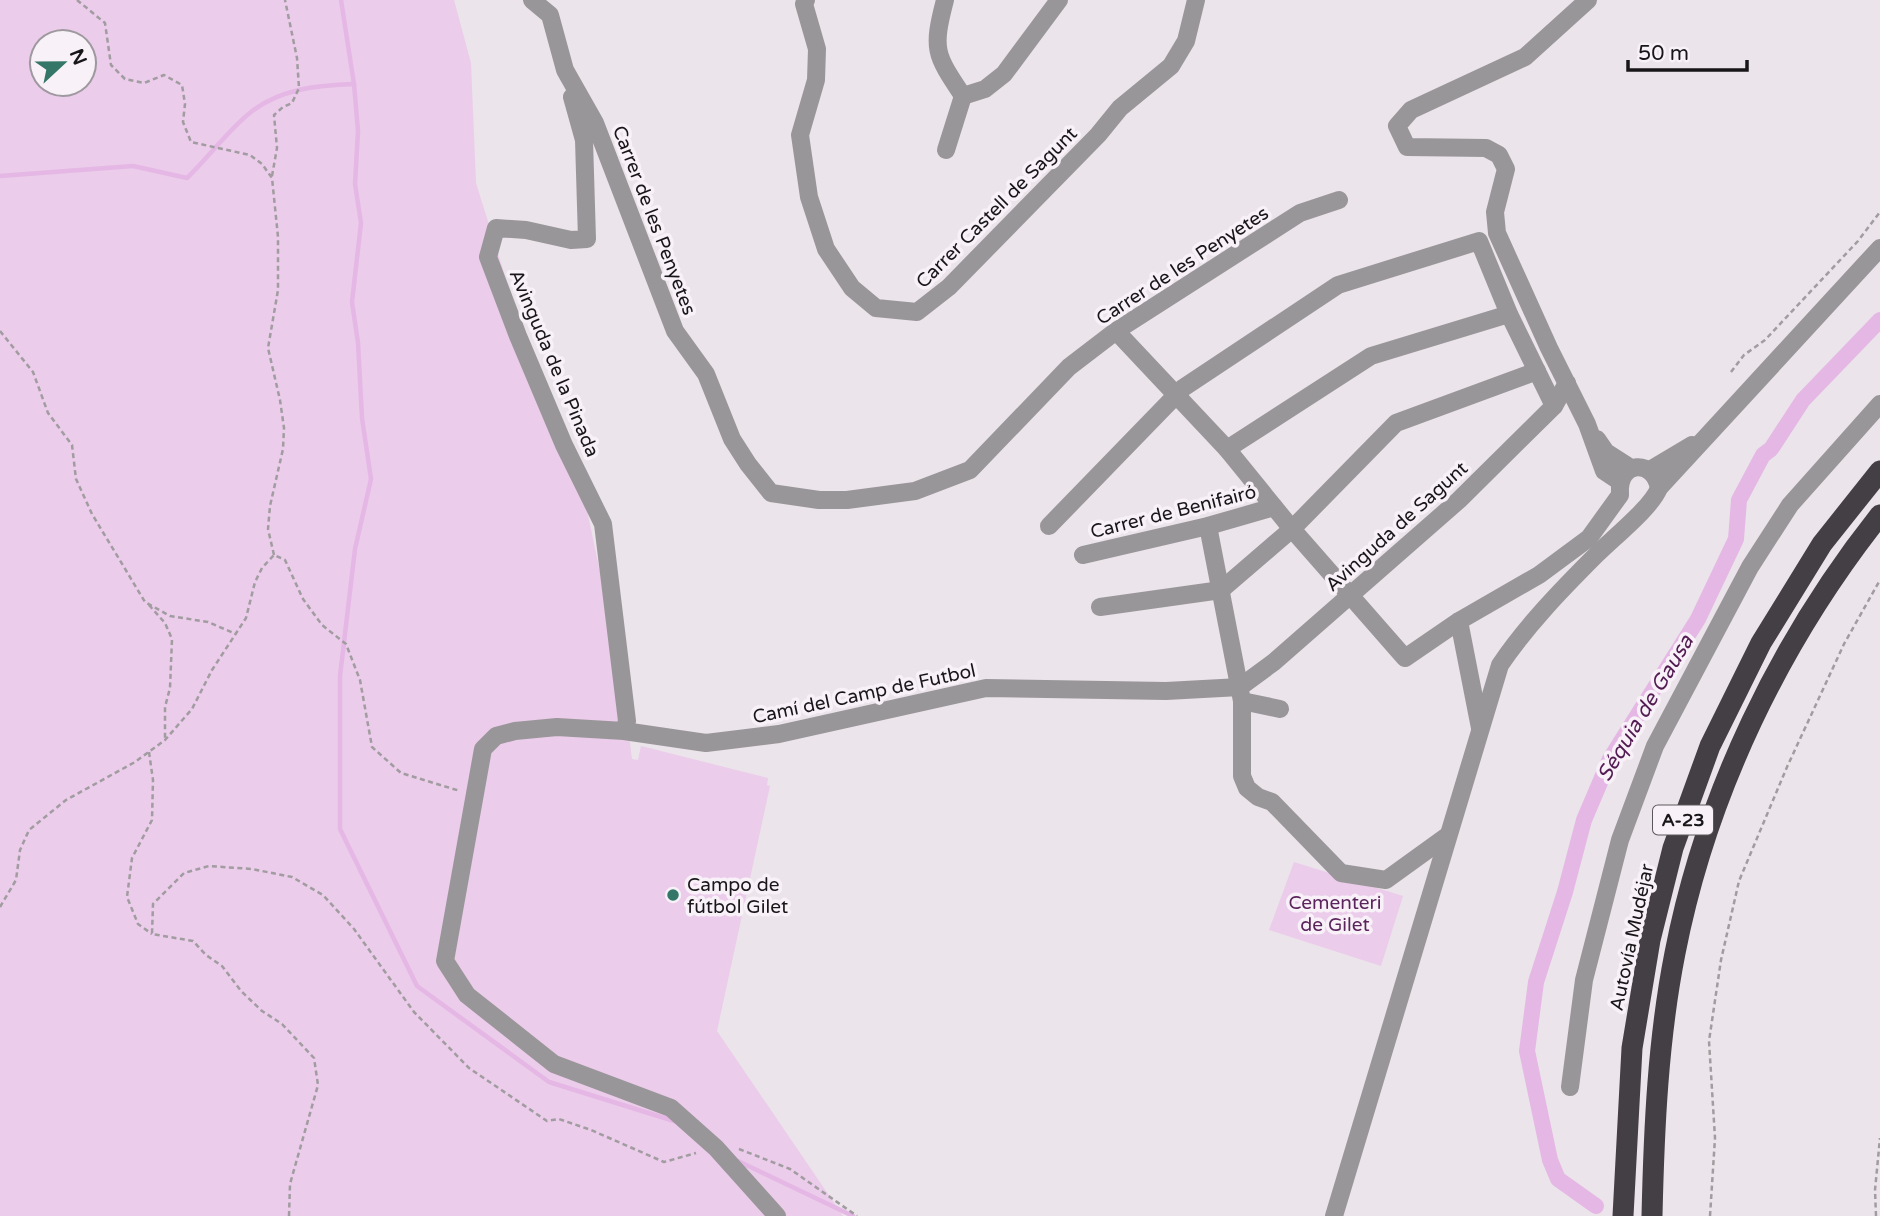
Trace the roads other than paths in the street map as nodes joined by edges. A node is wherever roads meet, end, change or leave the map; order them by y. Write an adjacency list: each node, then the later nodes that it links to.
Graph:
1 (532, 0): 7 (street, Carrer de les Penyetes)
2 (945, 0): 8 (street)
3 (1059, 0): 8 (street)
4 (1196, 0): 6 (street, Carrer Castell de Sagunt)
5 (1588, 0): 15 (street)
6 (803, 1)
7 (565, 70): 13 (street, Carrer de les Penyetes); 40 (street, Avinguda de la Pinada)
8 (963, 96): 9 (street)
9 (946, 150)
10 (1339, 200): 13 (street, Carrer de les Penyetes)
11 (1880, 248): 19 (street)
12 (1509, 314): 14 (street); 16 (street); 20 (street)
13 (1116, 331): 16 (street)
14 (1537, 371): 18 (street); 30 (street)
15 (1567, 383): 18 (street, Avinguda de Sagunt); 23 (street)
16 (1176, 395): 20 (street); 28 (street)
17 (1880, 404): 42 (street)
18 (1555, 406): 34 (street, Avinguda de Sagunt)
19 (1710, 434): 21 (street); 24 (street)
20 (1227, 449): 25 (street)
21 (1650, 470): 23 (street); 24 (street)
22 (1880, 471): 45 (highway, Autovía Mudéjar / A-23)
23 (1623, 486): 26 (street); 32 (street); 36 (street)
24 (1659, 488): 26 (street)
25 (1274, 507): 29 (street, Carrer de Benifairó); 30 (street)
26 (1645, 507): 32 (street)
27 (1880, 515): 46 (highway, A-23)
28 (1049, 526)
29 (1208, 526): 31 (street, Carrer de Benifairó); 33 (street)
30 (1292, 530): 33 (street); 34 (street)
31 (1083, 555)
32 (1594, 557): 39 (street)
33 (1221, 590): 35 (street); 37 (street)
34 (1349, 596): 36 (street); 37 (street, Avinguda de Sagunt)
35 (1100, 607)
36 (1459, 621): 39 (street)
37 (1241, 694): 38 (street, Camí del Camp de Futbol); 40 (street, Camí del Camp de Futbol); 41 (street)
38 (1280, 709)
39 (1481, 729): 41 (street)
40 (624, 731): 43 (street, Camí del Camp de Futbol)
41 (1447, 836): 44 (street)
42 (1570, 1087)
43 (777, 1216)
44 (1334, 1216)
45 (1623, 1216)
46 (1652, 1216)

